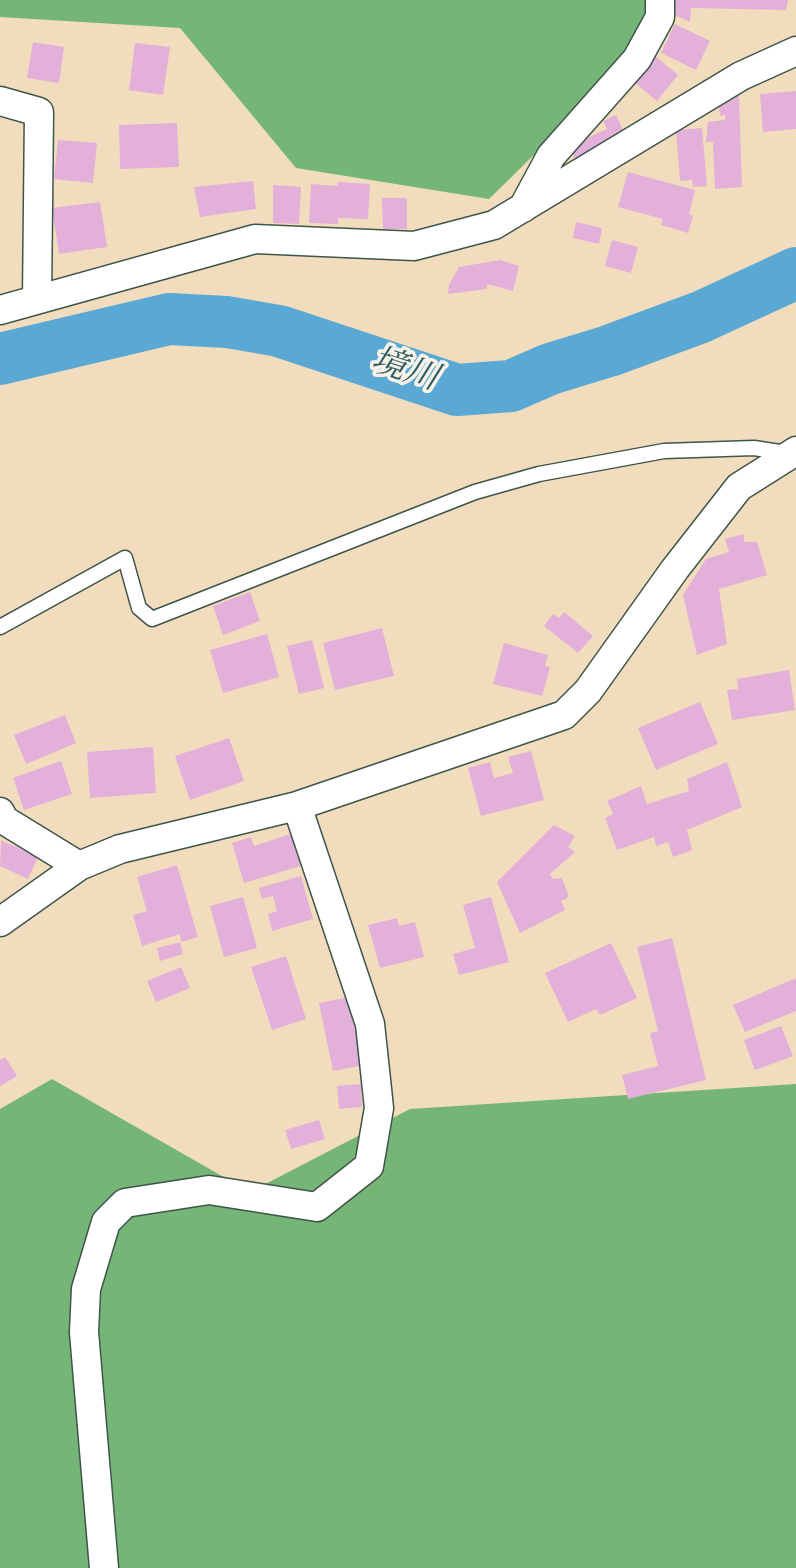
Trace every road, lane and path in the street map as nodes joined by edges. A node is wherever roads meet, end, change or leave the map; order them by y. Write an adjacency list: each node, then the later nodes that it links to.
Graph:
1 (660, 0): 4 (street)
2 (796, 51): 4 (street)
3 (0, 101): 5 (street)
4 (523, 208): 5 (street)
5 (37, 299): 6 (street)
6 (0, 310)
7 (792, 452): 8 (lane); 9 (street)
8 (0, 627)
9 (297, 806): 11 (street); 13 (street)
10 (0, 812): 11 (street)
11 (79, 866): 12 (street)
12 (0, 922)
13 (104, 1568)

